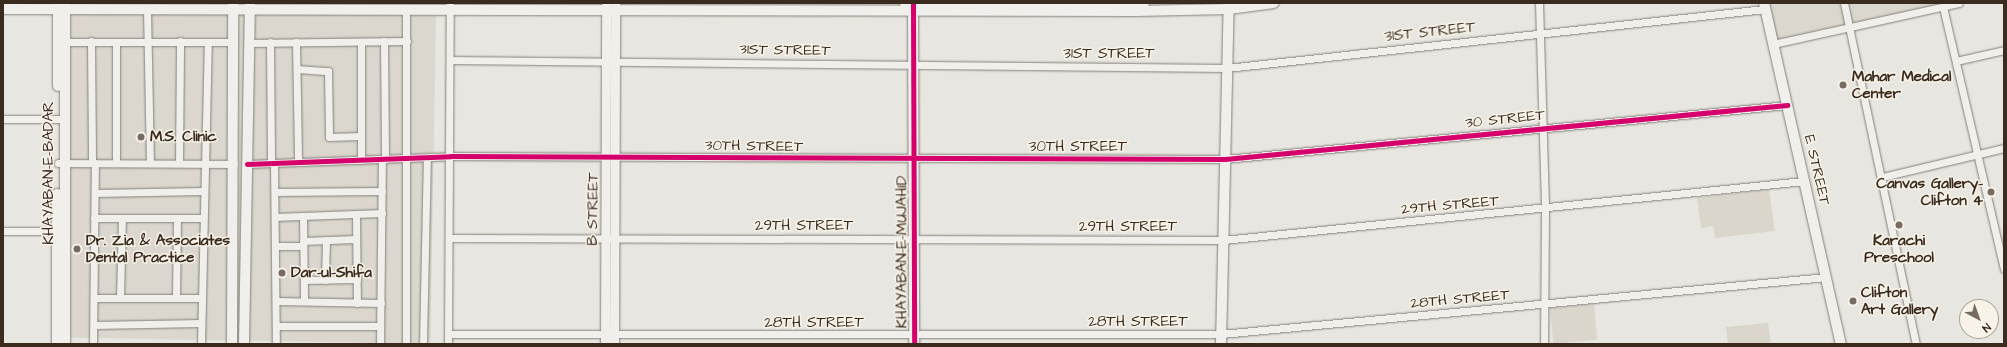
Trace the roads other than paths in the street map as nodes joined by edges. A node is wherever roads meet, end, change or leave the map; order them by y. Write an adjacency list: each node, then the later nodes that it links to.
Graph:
1 (904, 3): 14 (main road)
2 (986, 3): 3 (main road); 14 (main road)
3 (1052, 3): 4 (main road)
4 (1144, 3)
5 (1274, 3): 15 (main road)
6 (1540, 3): 23 (street)
7 (1844, 3): 22 (street)
8 (1959, 3): 19 (street)
9 (233, 5): 11 (main road); 17 (main road); 32 (main road)
10 (61, 6): 17 (main road); 20 (main road); 28 (main road, KHAYABAN-E-BADAR)
11 (250, 6): 12 (main road); 33 (main road)
12 (379, 6): 21 (main road)
13 (450, 6): 18 (main road); 21 (main road); 39 (street)
14 (912, 6): 15 (main road); 18 (main road); 42 (main road, KHAYABAN-E-MUJAHID)
15 (1229, 6): 43 (main road)
16 (1765, 6): 23 (street, 31ST STREET); 37 (main road, E STREET)
17 (149, 7): 30 (street)
18 (610, 7): 40 (street, B STREET)
19 (1943, 7): 22 (street); 41 (street)
20 (3, 9)
21 (406, 10): 27 (street)
22 (1849, 28): 37 (street); 70 (street)
23 (1540, 33): 43 (street, 31ST STREET); 48 (street)
24 (91, 41): 28 (street); 29 (street); 61 (street)
25 (180, 41): 30 (street); 31 (street); 65 (street)
26 (384, 41): 27 (street); 36 (street); 56 (street)
27 (407, 41): 54 (street)
28 (62, 42): 47 (main road, KHAYABAN-E-BADAR)
29 (116, 42): 30 (street); 63 (street)
30 (149, 42): 64 (street)
31 (208, 42): 32 (street); 67 (street)
32 (234, 42): 68 (main road)
33 (248, 42): 34 (street); 69 (main road)
34 (270, 42): 35 (street); 66 (street)
35 (296, 42): 36 (street); 44 (street)
36 (361, 42): 49 (street)
37 (1773, 44): 45 (main road, E STREET)
38 (2004, 50): 41 (street)
39 (450, 60): 40 (street, 31ST STREET); 52 (street)
40 (610, 60): 42 (street, 31ST STREET); 53 (street, B STREET)
41 (1956, 61): 51 (street)
42 (912, 66): 43 (street, 31ST STREET); 59 (main road, KHAYABAN-E-MUJAHID)
43 (1227, 68): 57 (main road)
44 (297, 69): 49 (street); 60 (street)
45 (1787, 105): 48 (street, 30 STREET); 71 (main road, E STREET)
46 (3, 119): 47 (street)
47 (61, 119): 62 (main road, KHAYABAN-E-BADAR)
48 (1542, 127): 57 (street, 30 STREET); 76 (street)
49 (361, 136): 58 (street)
50 (2004, 148): 51 (street)
51 (1978, 154): 70 (street); 95 (street)
52 (451, 156): 53 (street, 30TH STREET); 55 (street, 30TH STREET); 87 (street)
53 (611, 157): 59 (street, 30TH STREET); 88 (street, B STREET)
54 (408, 158): 55 (street, 30TH STREET); 56 (street, 30TH STREET); 126 (street)
55 (427, 158): 127 (street)
56 (384, 159): 58 (street, 30TH STREET); 73 (street)
57 (1225, 159): 59 (street, 30TH STREET); 92 (main road)
58 (361, 160): 60 (street, 30TH STREET)
59 (914, 160): 91 (main road, KHAYABAN-E-MUJAHID)
60 (298, 161): 66 (street, 30TH STREET)
61 (93, 162): 62 (street); 63 (street); 75 (street)
62 (61, 163): 85 (main road, KHAYABAN-E-BADAR); 119 (main road, KHAYABAN-E-BADAR)
63 (116, 163): 64 (street)
64 (150, 163): 65 (street)
65 (179, 163): 67 (street)
66 (273, 163): 69 (street, 30TH STREET); 74 (street)
67 (204, 164): 68 (street); 72 (street)
68 (234, 164): 122 (main road)
69 (247, 164): 123 (main road)
70 (1882, 177): 131 (street)
71 (1804, 181): 76 (street, 29TH STREET); 97 (main road, E STREET)
72 (204, 191): 75 (street); 84 (street)
73 (382, 191): 74 (street); 77 (street)
74 (275, 192): 80 (street)
75 (95, 193): 81 (street)
76 (1545, 210): 92 (street, 29TH STREET); 109 (street)
77 (382, 213): 78 (street); 108 (street)
78 (356, 214): 79 (street); 89 (street)
79 (303, 216): 80 (street); 93 (street)
80 (275, 217): 94 (street)
81 (94, 218): 82 (street); 101 (street)
82 (122, 218): 83 (street); 102 (street)
83 (177, 218): 84 (street); 103 (street)
84 (203, 218): 104 (street)
85 (56, 231): 86 (street); 118 (main road, KHAYABAN-E-BADAR)
86 (3, 232)
87 (449, 238): 88 (street, 29TH STREET); 114 (street)
88 (610, 238): 91 (street, 29TH STREET); 116 (street, B STREET)
89 (356, 239): 90 (street); 98 (street)
90 (326, 240): 93 (street); 100 (street)
91 (914, 240): 92 (street, 29TH STREET); 117 (main road, KHAYABAN-E-MUJAHID)
92 (1223, 240): 115 (main road)
93 (303, 243): 94 (street); 99 (street)
94 (276, 246): 105 (street)
95 (2002, 247): 96 (street)
96 (2004, 269)
97 (1826, 277): 109 (street, 28TH STREET); 130 (main road, E STREET)
98 (356, 279): 100 (street); 107 (street)
99 (304, 280): 100 (street); 106 (street)
100 (325, 280)
101 (94, 298): 102 (street); 111 (street)
102 (120, 298): 103 (street)
103 (176, 298): 104 (street)
104 (202, 298): 110 (street)
105 (277, 301): 106 (street); 112 (street)
106 (304, 301): 107 (street)
107 (357, 303): 108 (street)
108 (381, 303): 113 (street)
109 (1543, 304): 115 (street, 28TH STREET); 129 (street)
110 (202, 323): 111 (street); 121 (street)
111 (94, 325): 120 (street)
112 (276, 326): 113 (street); 124 (street)
113 (380, 326): 125 (street)
114 (448, 334): 116 (street, 28TH STREET); 128 (street)
115 (1221, 339): 117 (street, 28TH STREET)
116 (610, 340): 117 (street, 28TH STREET)
117 (914, 340)
118 (57, 344)
119 (65, 344)
120 (93, 344)
121 (201, 344)
122 (232, 344)
123 (244, 344)
124 (276, 344)
125 (380, 344)
126 (406, 344)
127 (423, 344)
128 (448, 344)
129 (1544, 344)
130 (1841, 344)
131 (1916, 344)

